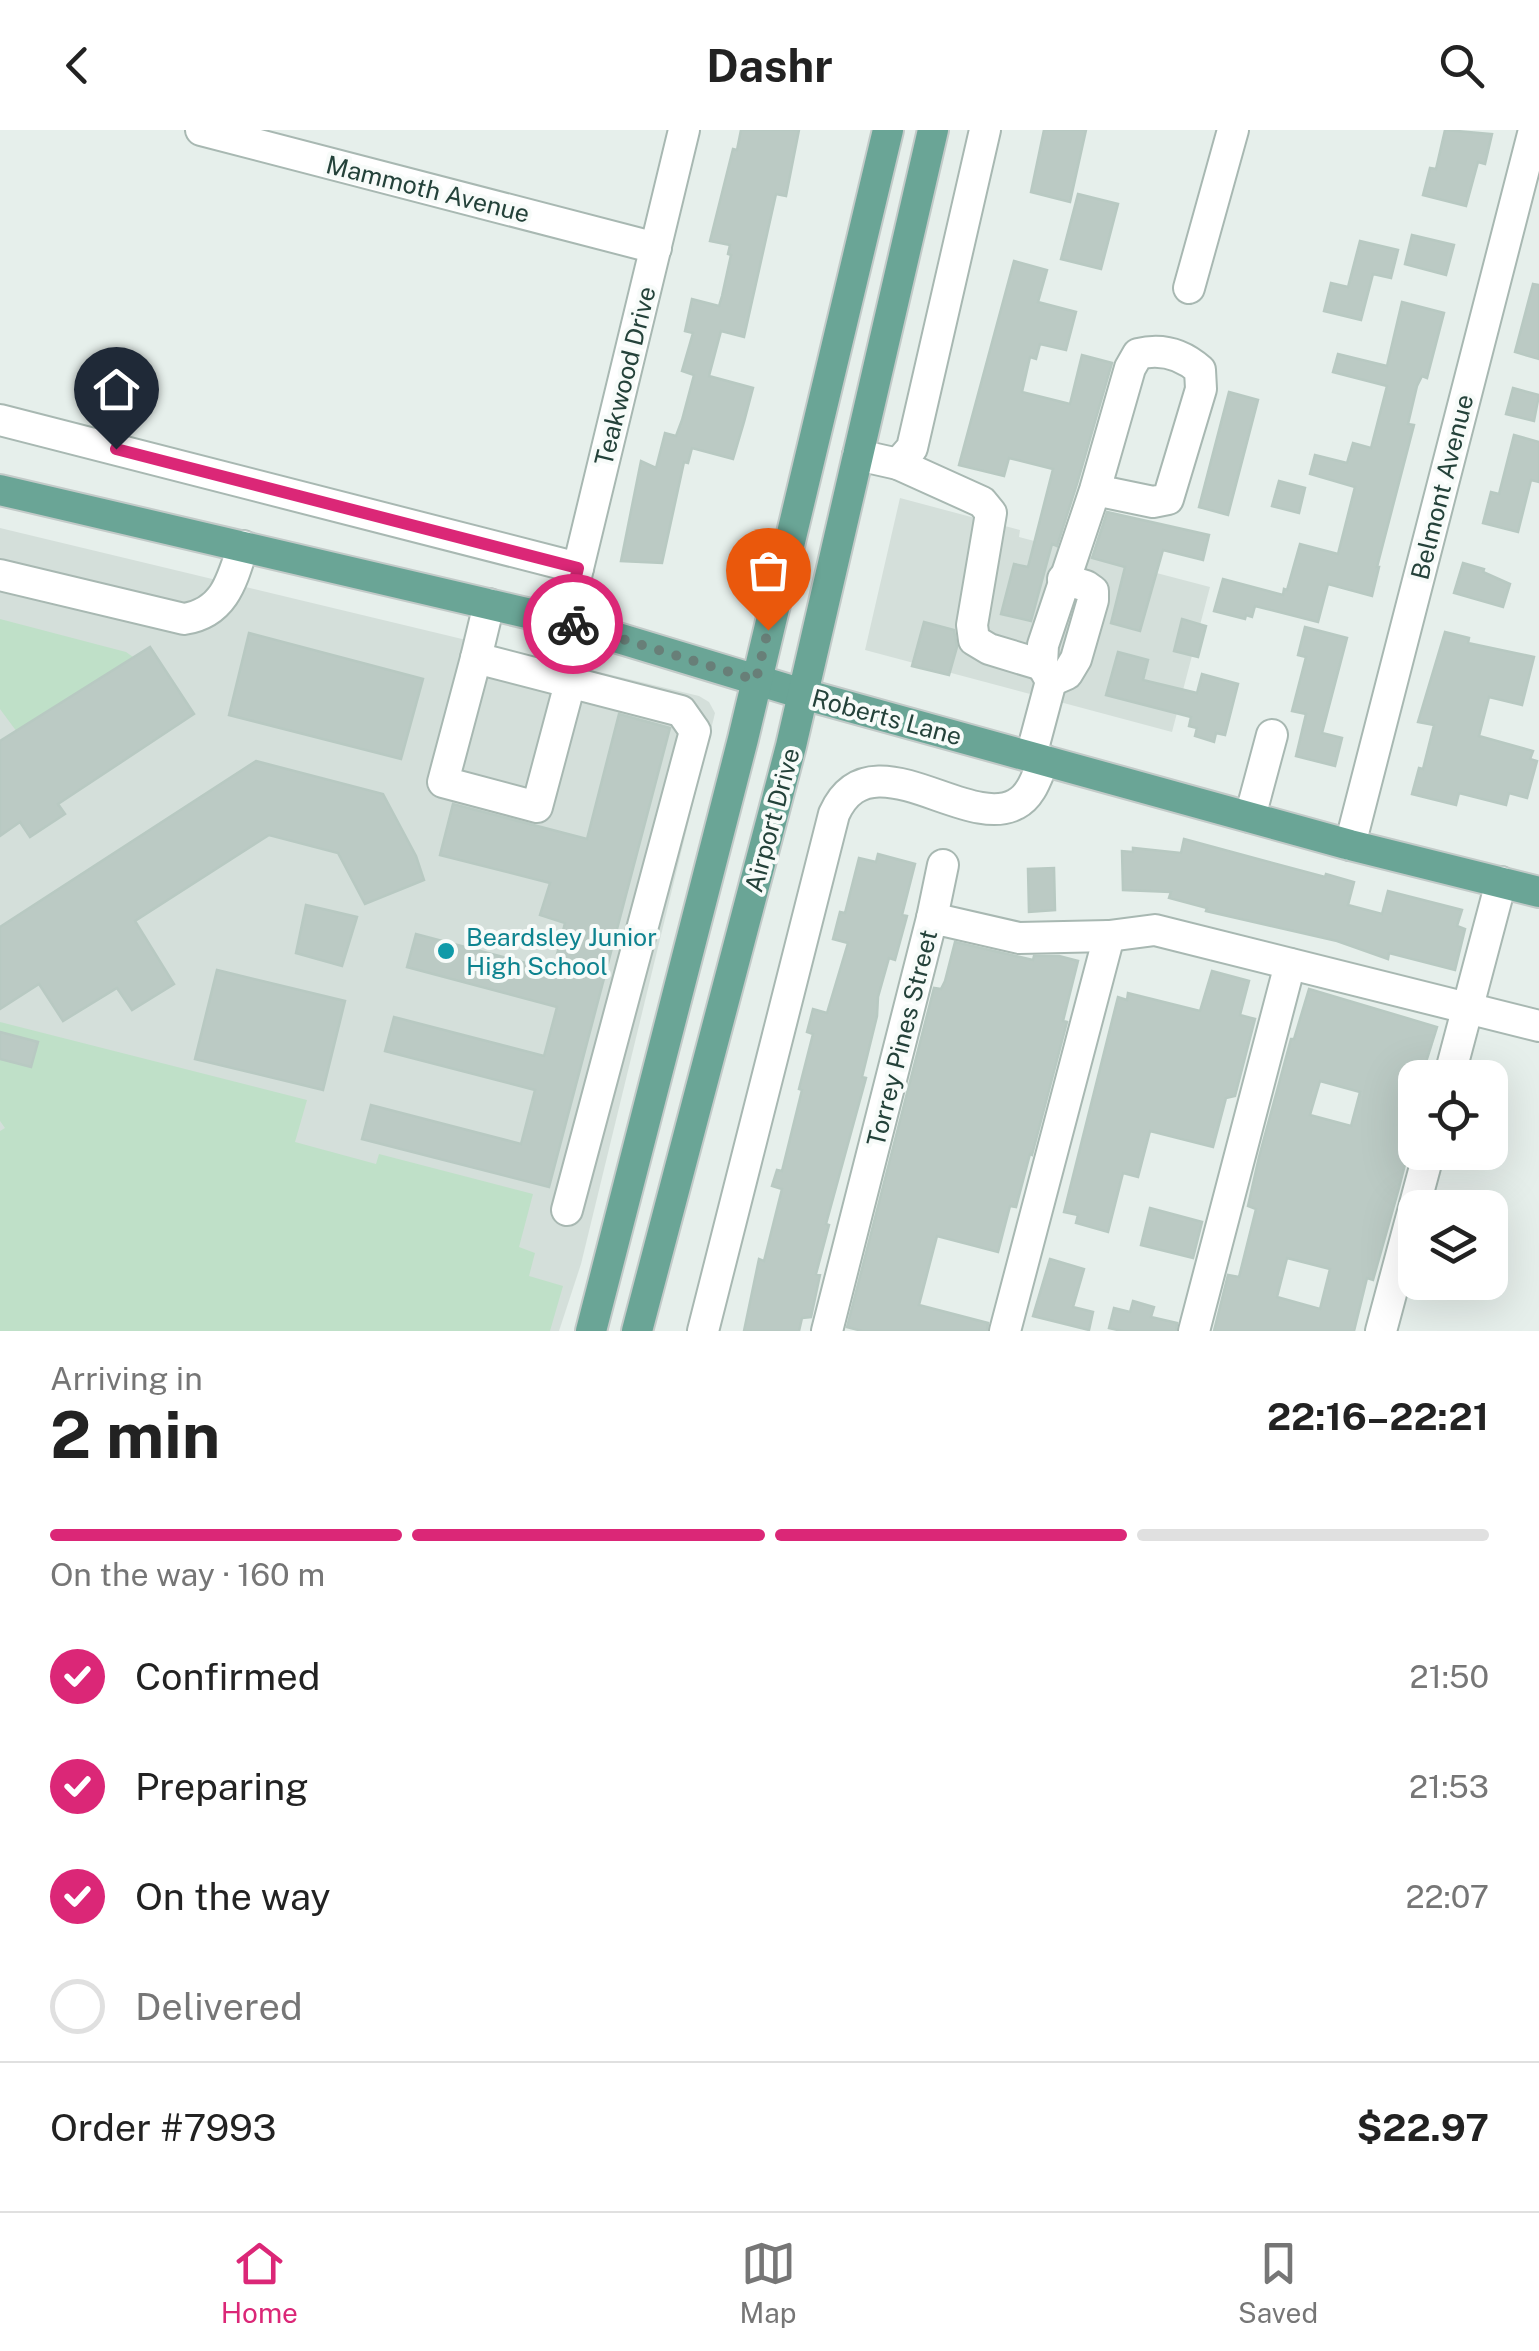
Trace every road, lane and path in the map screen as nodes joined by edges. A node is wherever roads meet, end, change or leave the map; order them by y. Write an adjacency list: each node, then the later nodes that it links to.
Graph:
1 (201, 130): 8 (street, Mammoth Avenue)
2 (684, 130): 8 (street, Teakwood Drive)
3 (888, 130): 22 (main road, Airport Drive)
4 (934, 130): 11 (main road, Airport Drive)
5 (985, 130): 12 (street)
6 (1232, 130): 9 (street)
7 (1534, 130): 28 (street, Belmont Avenue)
8 (656, 248): 16 (street, Teakwood Drive)
9 (1188, 288)
10 (0, 420): 16 (street)
11 (858, 455): 12 (street); 24 (main road, Airport Drive)
12 (898, 464): 21 (street)
13 (0, 490): 15 (main road, Roberts Lane)
14 (1095, 490): 14 (street); 21 (street)
15 (242, 546): 17 (street); 18 (main road, Roberts Lane)
16 (578, 568): 19 (street, Teakwood Drive)
17 (0, 575)
18 (489, 604): 19 (main road, Roberts Lane); 20 (street)
19 (565, 622): 22 (main road, Roberts Lane)
20 (476, 658): 23 (street); 23 (street)
21 (1047, 673): 26 (street)
22 (756, 680): 24 (main road, Roberts Lane); 40 (main road, Airport Drive)
23 (570, 683): 39 (street)
24 (803, 694): 26 (main road, Roberts Lane); 41 (main road, Airport Drive)
25 (1272, 736): 27 (street)
26 (1038, 758): 27 (main road, Roberts Lane); 42 (street)
27 (1250, 817): 28 (main road, Roberts Lane)
28 (1350, 844): 30 (main road, Roberts Lane)
29 (943, 865): 32 (street)
30 (1501, 882): 31 (main road, Roberts Lane); 35 (street)
31 (1539, 892)
32 (932, 918): 33 (street, Torrey Pines Street); 43 (street, Torrey Pines Street)
33 (1109, 936): 34 (street, Torrey Pines Street); 44 (street)
34 (1290, 964): 35 (street, Torrey Pines Street); 45 (street)
35 (1467, 1007): 36 (street, Torrey Pines Street); 37 (street)
36 (1539, 1026)
37 (1453, 1060)
38 (1423, 1170): 46 (street)
39 (567, 1210)
40 (591, 1331)
41 (637, 1331)
42 (703, 1331)
43 (827, 1331)
44 (1005, 1331)
45 (1194, 1331)
46 (1381, 1331)

